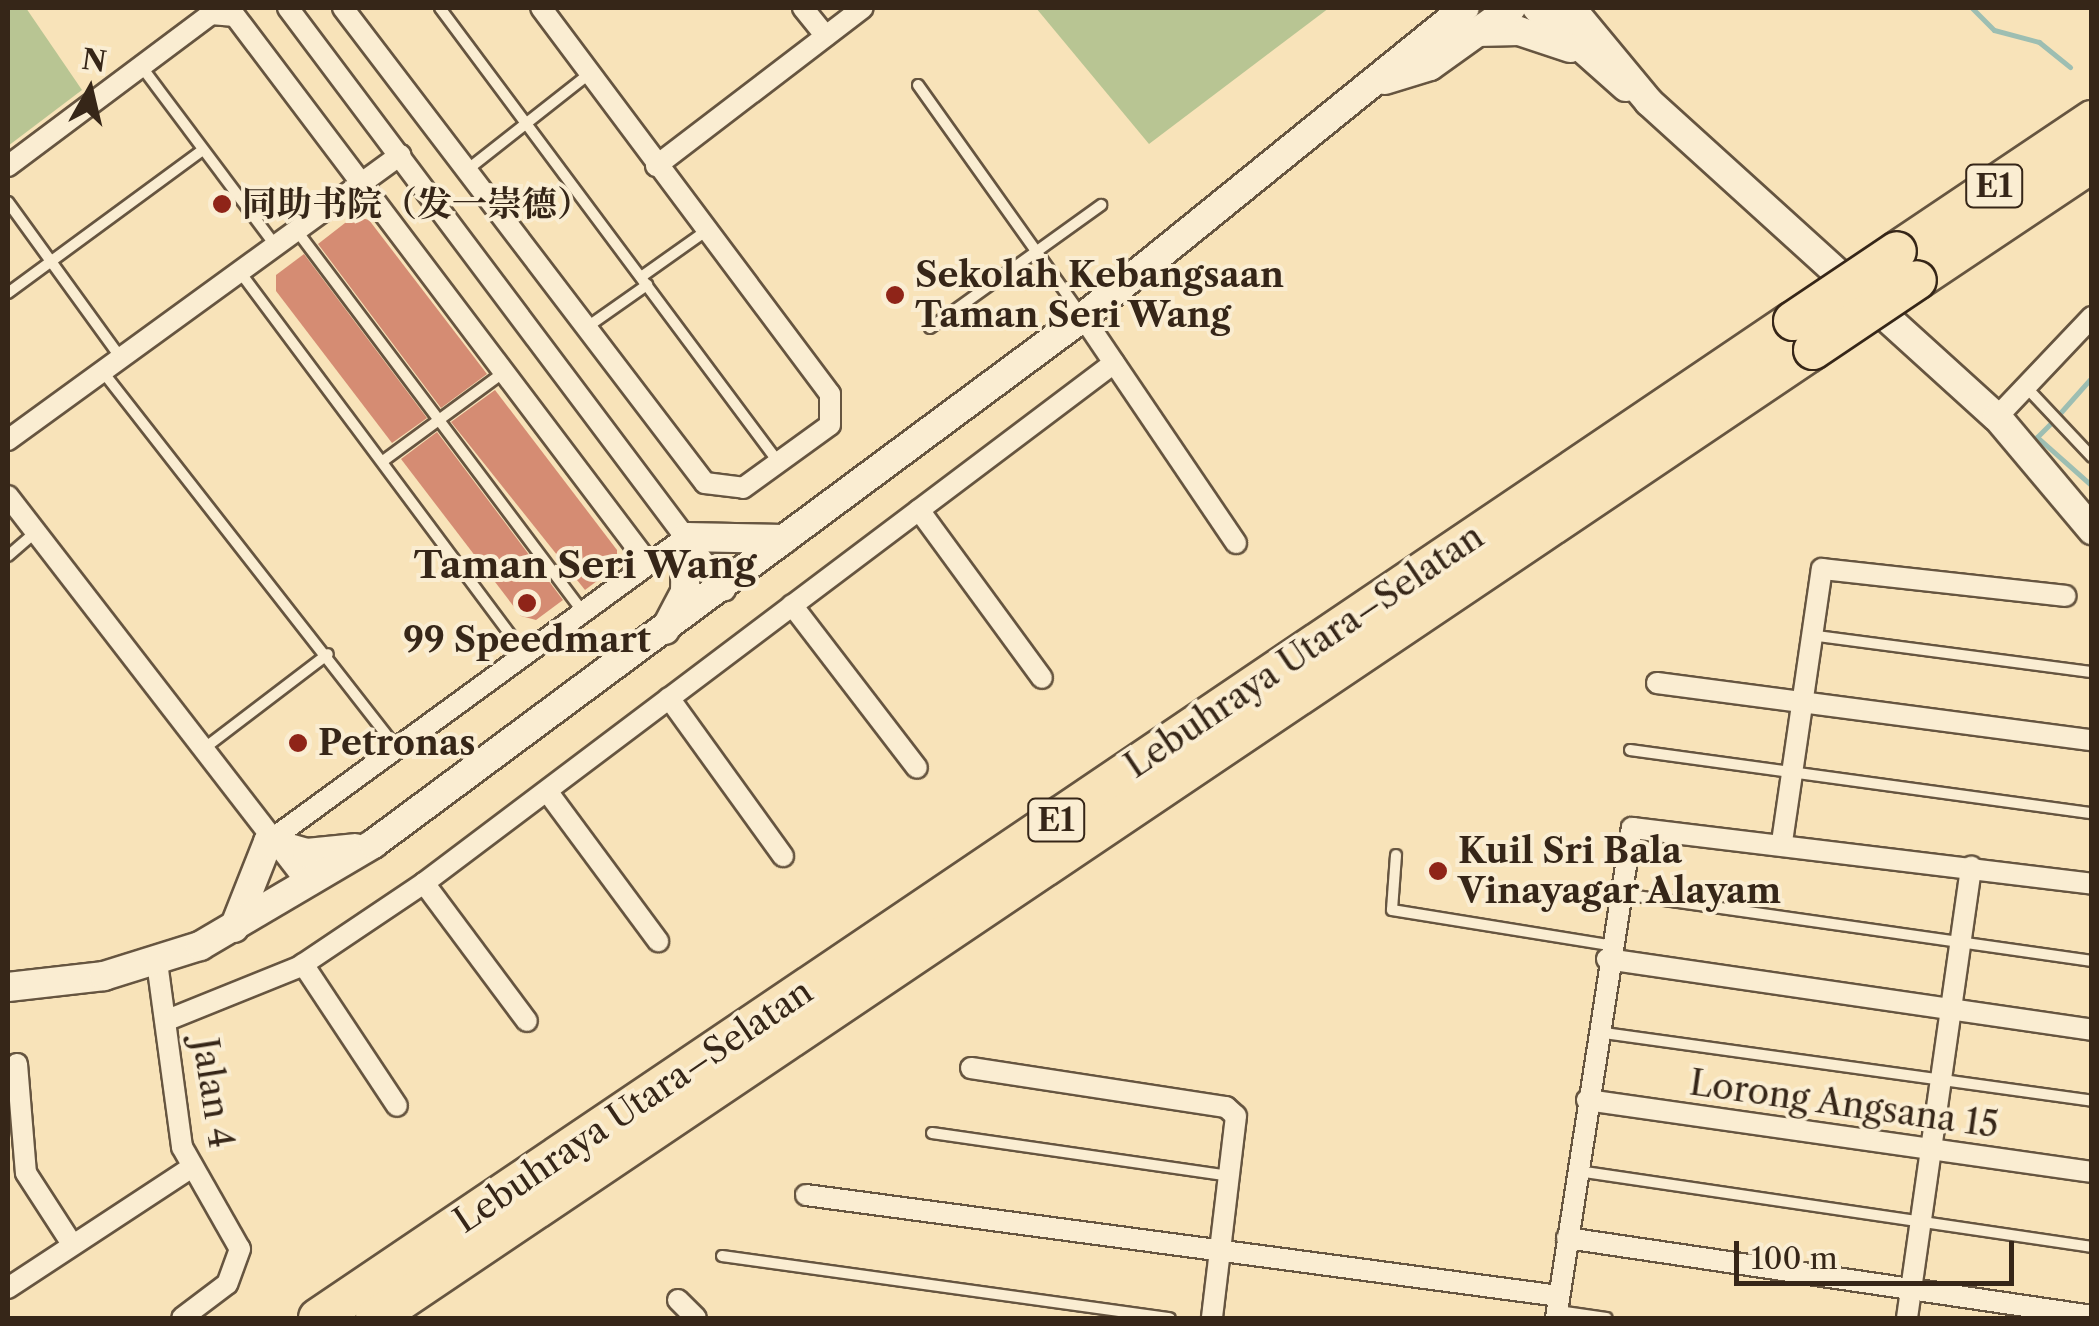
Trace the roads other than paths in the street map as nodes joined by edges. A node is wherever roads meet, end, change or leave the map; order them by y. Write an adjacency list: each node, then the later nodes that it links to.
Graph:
1 (288, 8): 20 (street)
2 (343, 8): 24 (street)
3 (440, 8): 18 (lane)
4 (541, 8): 15 (street)
5 (803, 8): 12 (street)
6 (863, 8): 12 (street)
7 (1512, 8): 11 (main road)
8 (1537, 8): 13 (main road)
9 (1571, 8): 13 (main road)
10 (1596, 8): 13 (main road)
11 (1464, 15): 13 (main road); 37 (main road)
12 (826, 36): 23 (street)
13 (1588, 45): 47 (main road)
14 (142, 66): 19 (lane); 22 (street); 25 (street)
15 (589, 74): 18 (lane); 23 (street)
16 (918, 84): 31 (lane)
17 (2092, 120): 33 (highway, Lebuhraya Utara–Selatan / E1)
18 (527, 124): 24 (lane); 35 (lane)
19 (203, 150): 30 (lane); 32 (lane)
20 (400, 155): 25 (street); 57 (street)
21 (2092, 164): 33 (highway, Lebuhraya Utara–Selatan / E1)
22 (8, 166)
23 (656, 166): 29 (street)
24 (467, 170): 39 (street)
25 (360, 184): 28 (street); 45 (street)
26 (8, 202): 32 (lane)
27 (1101, 205): 31 (lane)
28 (296, 230): 30 (street); 48 (lane)
29 (706, 232): 35 (lane); 52 (street)
30 (275, 246): 34 (street)
31 (1037, 252): 37 (lane); 40 (lane)
32 (51, 261): 36 (lane); 42 (lane)
33 (1908, 266): 41 (highway, Lebuhraya Utara–Selatan / E1, bridge)
34 (240, 271): 42 (street); 51 (lane)
35 (644, 281): 39 (lane); 52 (lane)
36 (8, 292)
37 (1083, 317): 43 (street); 58 (main road)
38 (2092, 317): 46 (street)
39 (590, 324): 52 (street)
40 (930, 328)
41 (1803, 336): 131 (highway, Lebuhraya Utara–Selatan / E1); 132 (highway, Lebuhraya Utara–Selatan / E1)
42 (120, 358): 44 (street)
43 (1114, 363): 54 (street); 59 (street)
44 (102, 371): 49 (street); 68 (lane)
45 (502, 373): 48 (lane); 61 (street)
46 (2025, 386): 47 (street); 50 (lane)
47 (1997, 417): 55 (main road)
48 (440, 419): 51 (lane); 65 (lane)
49 (8, 440)
50 (2092, 457)
51 (382, 461): 69 (lane)
52 (779, 463)
53 (8, 496): 56 (street)
54 (918, 510): 64 (street); 71 (street)
55 (2092, 530)
56 (36, 532): 60 (lane); 77 (street)
57 (686, 537): 58 (main road); 61 (street); 62 (street); 67 (main road)
58 (790, 538): 62 (main road)
59 (1236, 543)
60 (8, 556)
61 (649, 564): 65 (street)
62 (725, 590): 67 (main road)
63 (2066, 596): 66 (street)
64 (792, 605): 73 (street); 79 (street)
65 (583, 612): 69 (street)
66 (1809, 635): 70 (lane); 74 (street)
67 (662, 636): 84 (main road)
68 (328, 654): 76 (lane); 77 (lane)
69 (525, 655): 76 (street)
70 (2092, 672)
71 (1042, 678)
72 (1657, 684): 74 (street)
73 (669, 698): 81 (street); 87 (street)
74 (1800, 702): 75 (street); 80 (street)
75 (2092, 740)
76 (397, 748): 85 (street)
77 (202, 750): 85 (street)
78 (1630, 750): 80 (lane)
79 (917, 768)
80 (1792, 772): 82 (lane); 83 (street)
81 (548, 791): 89 (street); 94 (street)
82 (2092, 814)
83 (1782, 842): 88 (street); 92 (street)
84 (374, 844): 85 (main road); 91 (main road)
85 (272, 848): 91 (street); 93 (main road)
86 (1396, 855): 96 (lane)
87 (782, 856)
88 (1971, 867): 90 (street); 95 (street)
89 (424, 884): 99 (street); 103 (street)
90 (2092, 884)
91 (301, 889): 93 (main road)
92 (1617, 893): 95 (lane); 96 (street)
93 (231, 934): 98 (main road)
94 (658, 941)
95 (1960, 943): 97 (lane); 101 (street)
96 (1608, 952): 101 (street); 105 (street)
97 (2092, 961)
98 (157, 962): 100 (main road); 102 (street, Jalan 4)
99 (304, 964): 102 (street); 111 (street)
100 (8, 986)
101 (1950, 1011): 104 (street); 108 (street)
102 (170, 1019): 114 (street, Jalan 4)
103 (527, 1021)
104 (2092, 1030)
105 (1597, 1032): 108 (lane); 109 (street)
106 (18, 1064): 121 (street)
107 (971, 1068): 117 (street)
108 (1941, 1080): 110 (lane); 113 (street)
109 (1587, 1100): 113 (street, Lorong Angsana 15); 115 (street)
110 (2092, 1101)
111 (397, 1106)
112 (932, 1133): 117 (lane)
113 (1931, 1150): 116 (street, Lorong Angsana 15); 119 (street)
114 (191, 1168): 121 (street); 130 (street, Jalan 4)
115 (1577, 1170): 119 (lane); 120 (street)
116 (2092, 1172)
117 (1231, 1176): 123 (street)
118 (806, 1196): 123 (street)
119 (1921, 1222): 122 (lane); 126 (street)
120 (1567, 1238): 126 (street); 128 (street)
121 (72, 1244): 125 (street)
122 (2092, 1247)
123 (1221, 1250): 128 (street); 135 (street)
124 (722, 1256): 134 (lane)
125 (8, 1288)
126 (1911, 1291): 129 (street); 137 (street)
127 (678, 1300): 133 (street)
128 (1557, 1308): 136 (lane)
129 (2092, 1316)
130 (182, 1318)
131 (318, 1318)
132 (375, 1318)
133 (696, 1318)
134 (1170, 1318)
135 (1212, 1318)
136 (1607, 1318)
137 (1907, 1318)

